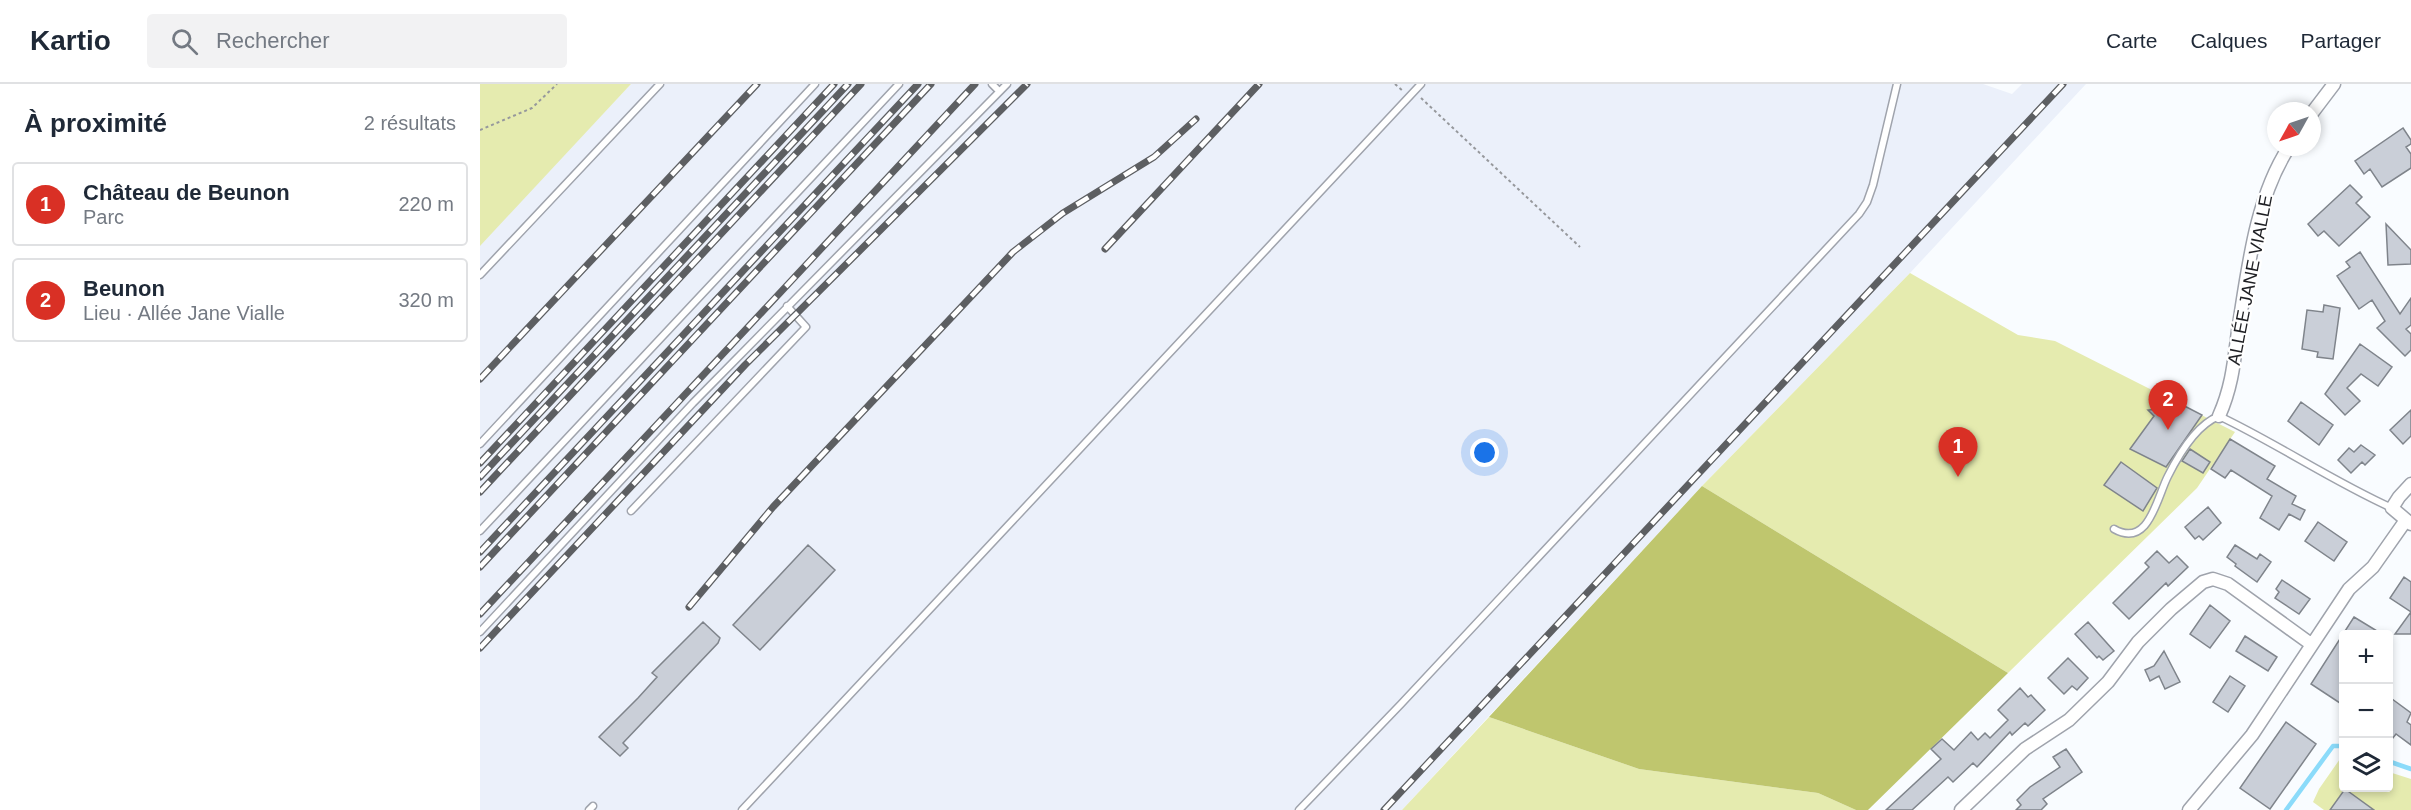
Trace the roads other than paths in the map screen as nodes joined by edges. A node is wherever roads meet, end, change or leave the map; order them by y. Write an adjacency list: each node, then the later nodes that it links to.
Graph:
1 (660, 84): 12 (lane)
2 (815, 84): 15 (lane)
3 (899, 84): 21 (lane)
4 (992, 84): 9 (lane)
5 (1006, 84): 9 (lane)
6 (1421, 84): 24 (lane)
7 (1897, 84): 25 (lane)
8 (2334, 84): 10 (street)
9 (999, 91): 13 (lane)
10 (2320, 102)
11 (2283, 156): 14 (street, ALLÉE JANE VIALLE)
12 (480, 275)
13 (787, 306): 18 (lane); 22 (lane)
14 (2219, 416): 17 (lane); 20 (lane)
15 (480, 444)
16 (2411, 484): 17 (street)
17 (2392, 508): 19 (street)
18 (631, 511)
19 (2408, 522): 23 (street)
20 (2114, 529)
21 (480, 531)
22 (480, 633)
23 (2311, 644): 26 (street); 27 (street)
24 (742, 810)
25 (1299, 810)
26 (1961, 810)
27 (2189, 810)

